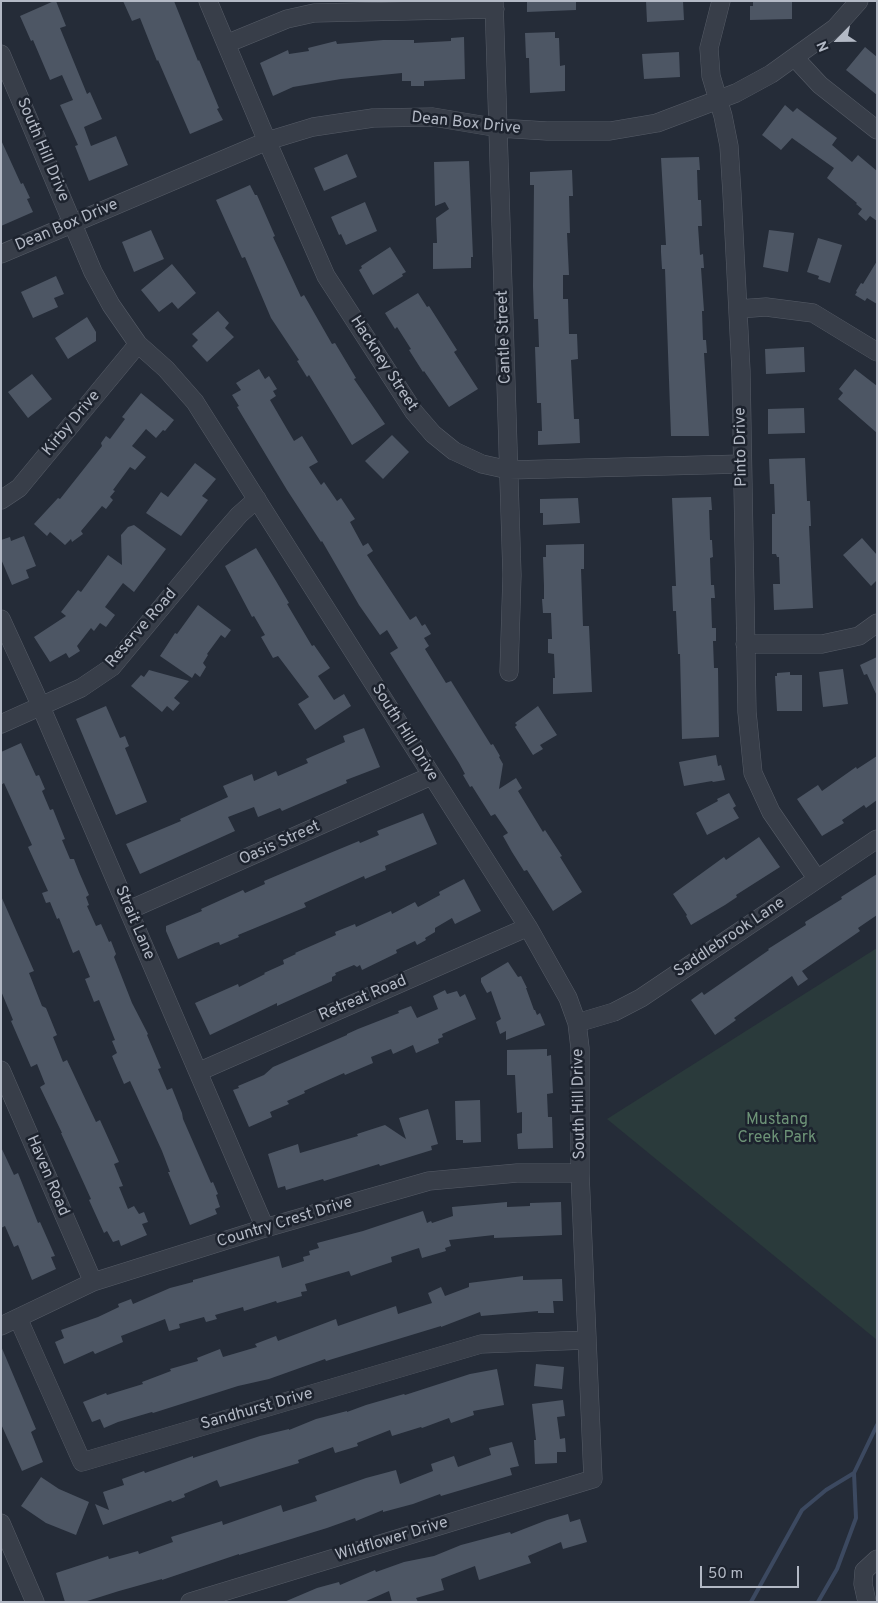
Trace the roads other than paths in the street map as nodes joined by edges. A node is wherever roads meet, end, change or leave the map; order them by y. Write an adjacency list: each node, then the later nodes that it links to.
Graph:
1 (208, 1): 5 (street, Hackney Street)
2 (721, 1): 8 (street, Pinto Drive)
3 (859, 1): 7 (street, Dean Box Drive)
4 (495, 5): 5 (street); 9 (street, Cantle Street)
5 (226, 44): 11 (street, Hackney Street)
6 (1, 54): 12 (street, South Hill Drive)
7 (795, 58): 8 (street, Dean Box Drive); 10 (street)
8 (718, 101): 9 (street, Dean Box Drive); 14 (street, Pinto Drive)
9 (499, 128): 11 (street, Dean Box Drive); 18 (street, Cantle Street)
10 (877, 130)
11 (266, 141): 12 (street, Dean Box Drive); 18 (street, Hackney Street)
12 (74, 223): 13 (street, Dean Box Drive); 15 (street, South Hill Drive)
13 (1, 254)
14 (738, 309): 16 (street); 17 (street, Pinto Drive)
15 (138, 344): 19 (street, South Hill Drive); 20 (street, Kirby Drive)
16 (877, 352)
17 (742, 464): 18 (street, Hackney Street); 23 (street, Pinto Drive)
18 (509, 470): 24 (street, Cantle Street)
19 (257, 499): 25 (street, Reserve Road); 27 (street, South Hill Drive)
20 (1, 500)
21 (1, 619): 25 (street, Strait Lane)
22 (877, 623): 23 (street)
23 (746, 644): 29 (street, Pinto Drive)
24 (509, 672)
25 (40, 707): 26 (street, Reserve Road); 30 (street, Strait Lane)
26 (1, 724)
27 (431, 776): 30 (street, Oasis Street); 31 (street, South Hill Drive)
28 (877, 839): 29 (street, Saddlebrook Lane)
29 (817, 879): 32 (street, Saddlebrook Lane)
30 (129, 910): 34 (street, Strait Lane)
31 (528, 927): 32 (street, South Hill Drive); 34 (street, Retreat Road)
32 (577, 1023): 35 (street, South Hill Drive)
33 (1, 1070): 37 (street, Haven Road)
34 (198, 1072): 36 (street, Strait Lane)
35 (580, 1173): 36 (street, Country Crest Drive); 40 (street, South Hill Drive)
36 (265, 1228): 37 (street, Country Crest Drive)
37 (94, 1282): 38 (street, Country Crest Drive)
38 (18, 1318): 39 (street, Country Crest Drive); 40 (street, Sandhurst Drive)
39 (1, 1326)
40 (587, 1340): 41 (street, South Hill Drive)
41 (593, 1478): 45 (street, Wildflower Drive)
42 (1, 1523): 44 (street)
43 (877, 1559): 46 (street)
44 (35, 1602)
45 (190, 1602)
46 (867, 1602)

